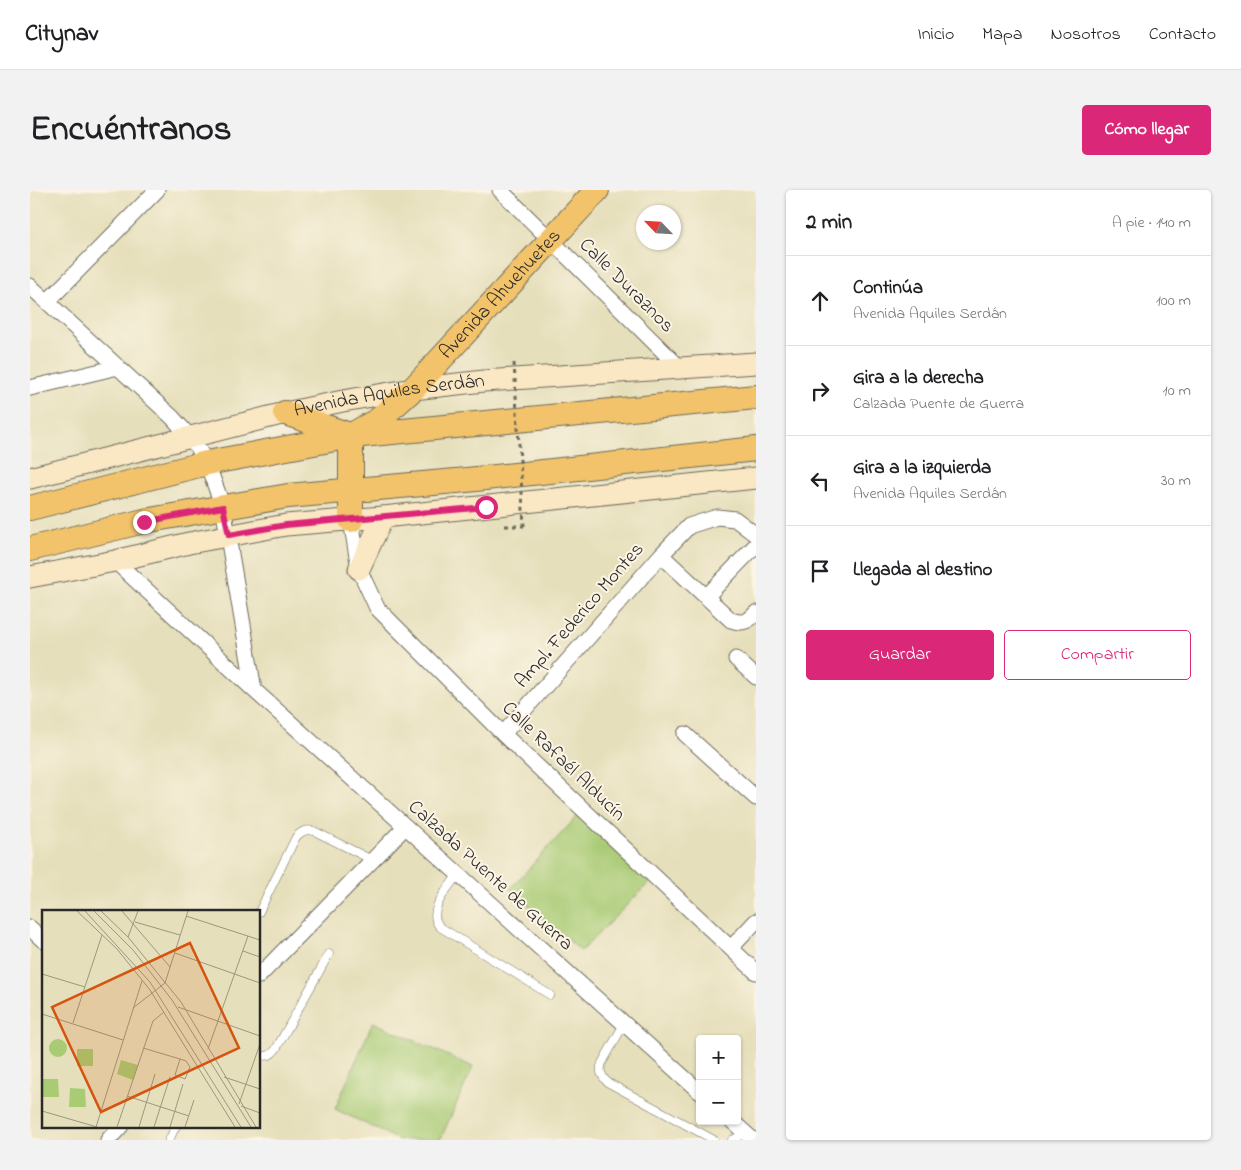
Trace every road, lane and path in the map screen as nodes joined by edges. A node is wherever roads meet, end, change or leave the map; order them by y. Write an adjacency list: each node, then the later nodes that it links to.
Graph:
1 (157, 190): 6 (street)
2 (500, 190): 4 (street, Calle Duraznos)
3 (597, 190): 4 (main road, Avenida Ahuehuetes)
4 (550, 240): 10 (street, Calle Duraznos); 12 (main road, Avenida Ahuehuetes)
5 (30, 286): 6 (street)
6 (47, 302): 9 (street)
7 (756, 363): 10 (street, Avenida Aquiles Serdán)
8 (514, 364): 26 (path, bridge)
9 (118, 367): 11 (street); 16 (street)
10 (681, 369): 12 (street, Avenida Aquiles Serdán)
11 (30, 388)
12 (412, 389): 14 (street, Avenida Aquiles Serdán); 15 (main road, Avenida Ahuehuetes)
13 (756, 397): 15 (main road, Avenida Aquiles Serdán)
14 (285, 413): 15 (main road); 16 (street, Avenida Aquiles Serdán)
15 (351, 436): 18 (main road, Avenida Aquiles Serdán); 21 (main road)
16 (191, 438): 18 (street); 19 (street, Avenida Aquiles Serdán)
17 (756, 449): 21 (main road)
18 (207, 463): 22 (street); 23 (main road, Avenida Aquiles Serdán)
19 (30, 478)
20 (756, 478): 24 (street)
21 (350, 490): 22 (main road); 25 (main road)
22 (223, 507): 27 (street); 30 (main road)
23 (30, 508)
24 (383, 517): 25 (street); 33 (street)
25 (351, 520): 27 (street); 33 (street, Calle Rafaél Alducín)
26 (524, 526)
27 (229, 535): 32 (street); 39 (street)
28 (756, 536): 31 (street, Ampl. Federico Montes)
29 (756, 545): 35 (street)
30 (30, 549)
31 (661, 554): 35 (street); 40 (street, Ampl. Federico Montes)
32 (115, 561): 34 (street); 39 (street, Calzada Puente de Guerra)
33 (359, 569): 40 (street, Calle Rafaél Alducín)
34 (30, 577)
35 (706, 596): 36 (street)
36 (756, 613)
37 (736, 659): 38 (street)
38 (756, 677)
39 (254, 690): 43 (street, Calzada Puente de Guerra)
40 (503, 734): 50 (street, Calle Rafaél Alducín)
41 (685, 734): 42 (street)
42 (756, 798)
43 (405, 827): 44 (street); 45 (street, Calzada Puente de Guerra)
44 (372, 860): 46 (lane); 53 (street)
45 (458, 874): 54 (lane); 55 (street, Calzada Puente de Guerra)
46 (260, 910)
47 (756, 921): 50 (street)
48 (30, 928): 49 (street)
49 (42, 940)
50 (731, 948): 52 (street, Calle Rafaél Alducín)
51 (330, 954): 56 (lane)
52 (756, 972)
53 (260, 974)
54 (550, 995)
55 (624, 1024): 57 (street, Calzada Puente de Guerra); 62 (lane)
56 (260, 1055)
57 (696, 1088)
58 (119, 1128): 60 (street)
59 (175, 1128): 61 (lane)
60 (108, 1140)
61 (169, 1140)
62 (714, 1140)

